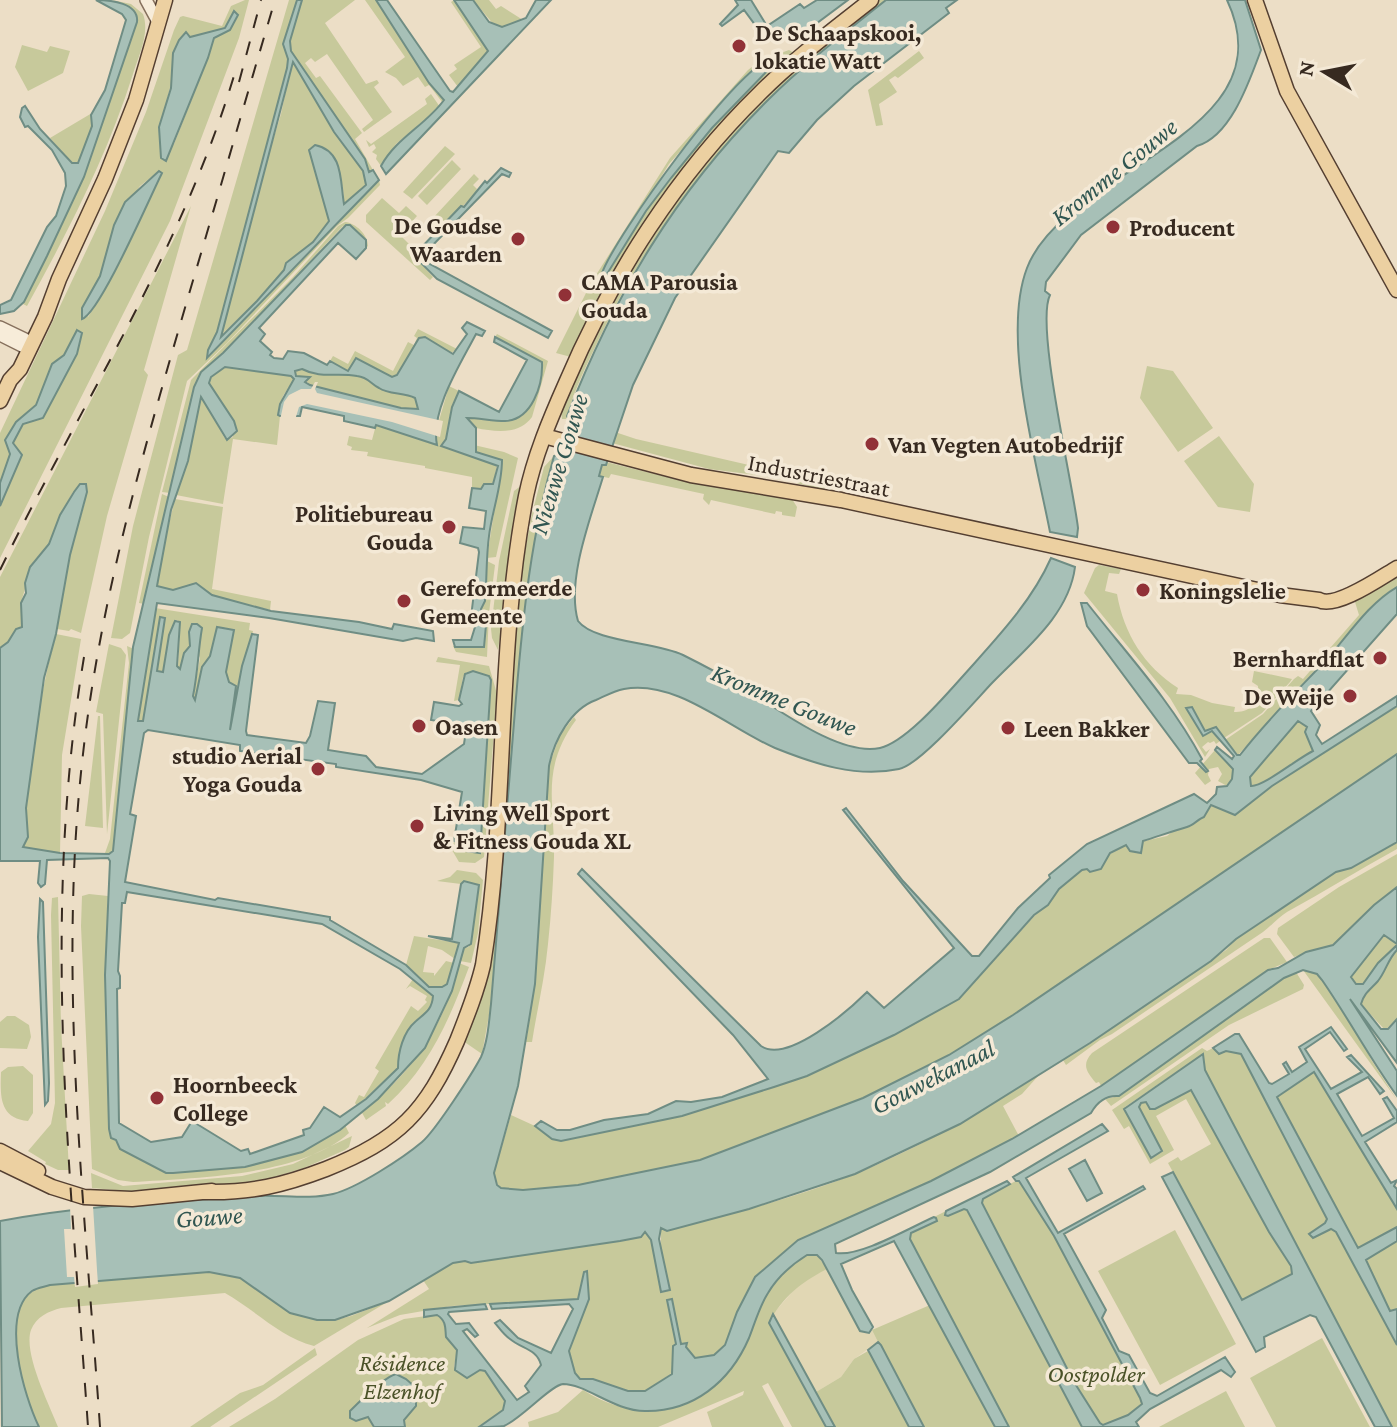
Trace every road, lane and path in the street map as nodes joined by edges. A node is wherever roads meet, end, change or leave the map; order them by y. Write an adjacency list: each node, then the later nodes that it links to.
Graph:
1 (146, 0): 5 (street)
2 (871, 0): 11 (main road)
3 (1255, 0): 6 (main road)
4 (164, 1): 5 (main road)
5 (159, 24): 9 (main road)
6 (1397, 290)
7 (0, 327): 9 (street)
8 (0, 335): 9 (street)
9 (26, 344): 10 (main road)
10 (0, 401)
11 (544, 436): 12 (main road, Industriestraat); 15 (main road)
12 (1397, 568)
13 (0, 1151): 15 (main road)
14 (0, 1162): 15 (main road)
15 (163, 1195)

